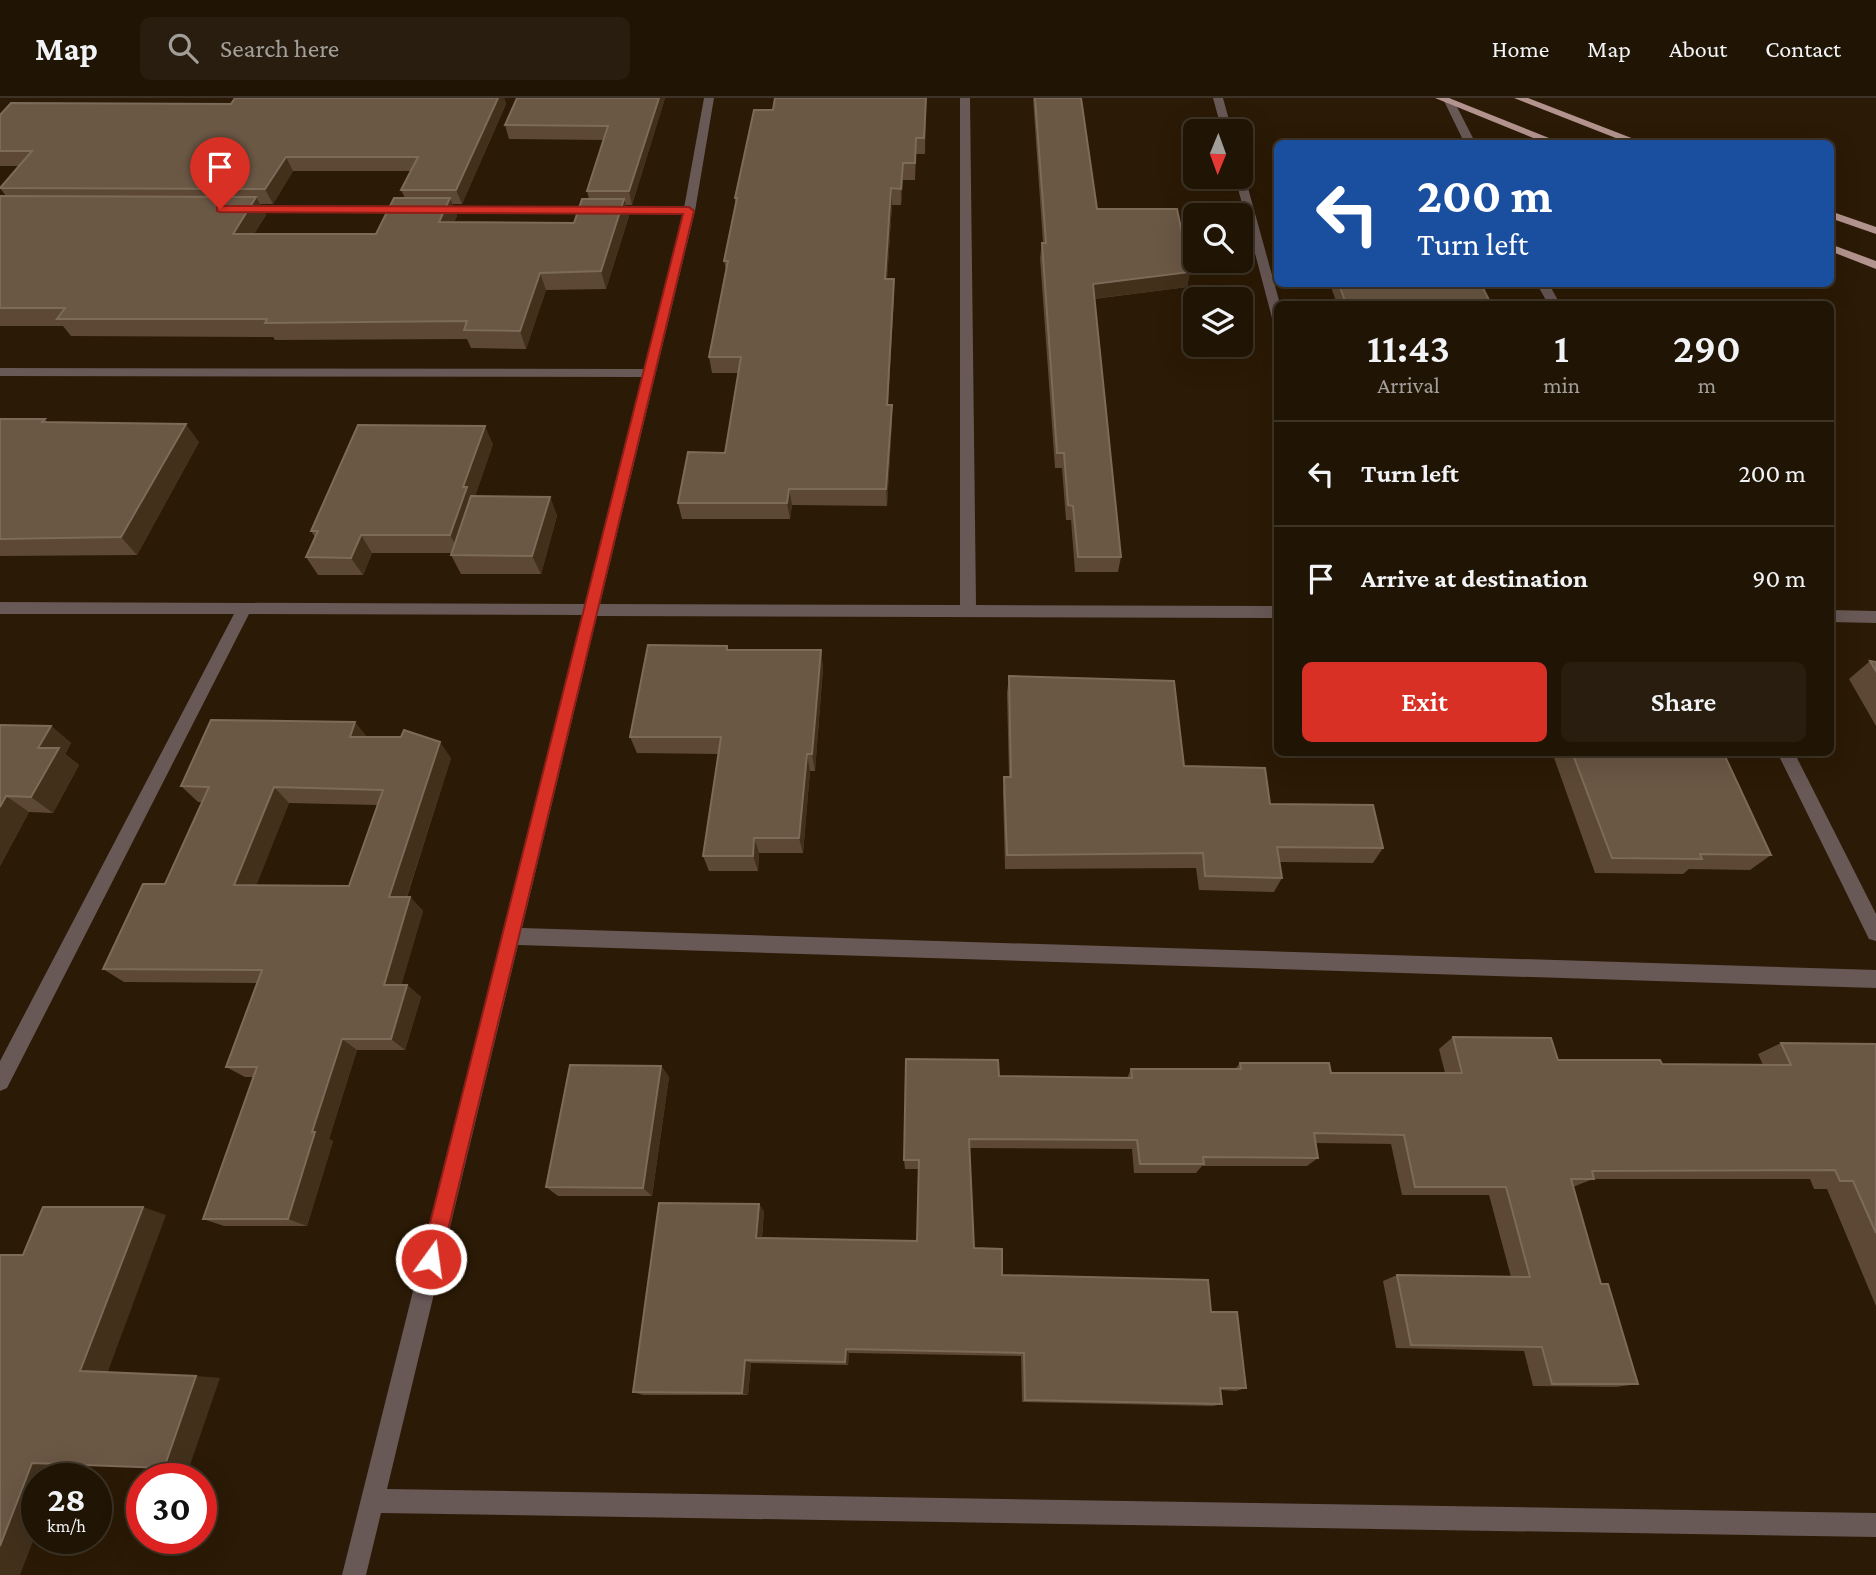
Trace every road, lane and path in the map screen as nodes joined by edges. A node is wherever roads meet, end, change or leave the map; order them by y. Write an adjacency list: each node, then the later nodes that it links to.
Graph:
1 (709, 98): 12 (street)
2 (965, 98): 23 (street)
3 (1218, 98): 6 (street)
4 (1519, 98): 9 (main road)
5 (1445, 100): 7 (street); 8 (main road)
6 (1224, 119)
7 (1469, 140)
8 (1549, 140)
9 (1631, 140)
10 (1243, 189): 17 (street)
11 (234, 209): 12 (street)
12 (689, 211): 19 (street)
13 (1834, 215): 14 (main road)
14 (1876, 231)
15 (1834, 249): 16 (main road)
16 (1876, 265)
17 (1274, 303)
18 (0, 372): 19 (street)
19 (647, 373): 22 (street)
20 (0, 608): 21 (street)
21 (244, 609): 22 (street); 31 (street)
22 (589, 610): 23 (street); 29 (street)
23 (968, 611): 24 (street)
24 (1274, 612)
25 (1834, 616): 26 (street)
26 (1876, 617)
27 (1787, 756): 28 (street)
28 (1876, 933)
29 (510, 936): 30 (street); 32 (street)
30 (1876, 979)
31 (0, 1082)
32 (372, 1501): 33 (street); 34 (street)
33 (1876, 1525)
34 (354, 1575)

